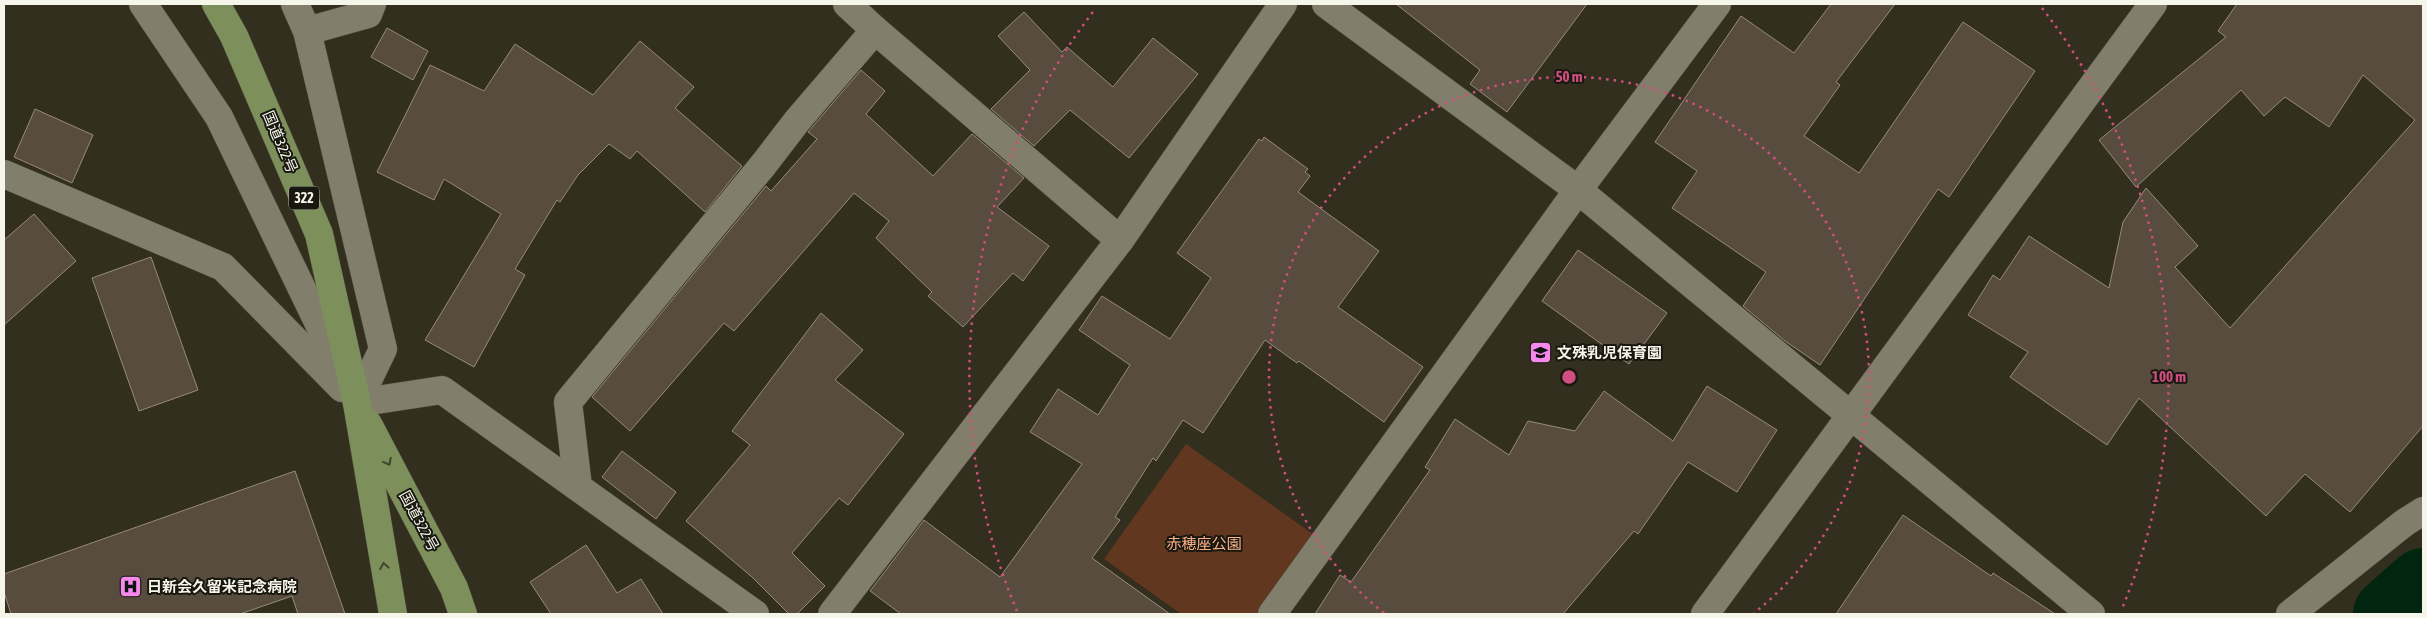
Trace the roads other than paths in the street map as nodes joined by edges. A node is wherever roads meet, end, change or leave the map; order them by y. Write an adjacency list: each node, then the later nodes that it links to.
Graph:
1 (143, 4): 15 (street)
2 (216, 4): 15 (highway, 国道322号 / 322)
3 (295, 4): 11 (street)
4 (372, 4): 11 (street)
5 (847, 4): 10 (street)
6 (1283, 4): 14 (street)
7 (1326, 4): 13 (street)
8 (1717, 4): 13 (street)
9 (2153, 4): 16 (street)
10 (875, 30): 14 (street); 17 (street)
11 (307, 31): 15 (street)
12 (4, 174): 15 (street)
13 (1578, 190): 16 (street); 23 (street)
14 (1120, 240): 22 (street)
15 (357, 403): 17 (street); 19 (highway, 国道322号 / 322, one-way to 15); 20 (highway, 国道322号 / 322, one-way to 20)
16 (1852, 416): 24 (street); 25 (street)
17 (578, 487): 21 (street)
18 (2423, 511): 26 (street)
19 (393, 614)
20 (463, 614)
21 (755, 614)
22 (832, 614)
23 (1272, 614)
24 (1705, 614)
25 (2091, 614)
26 (2290, 614)

